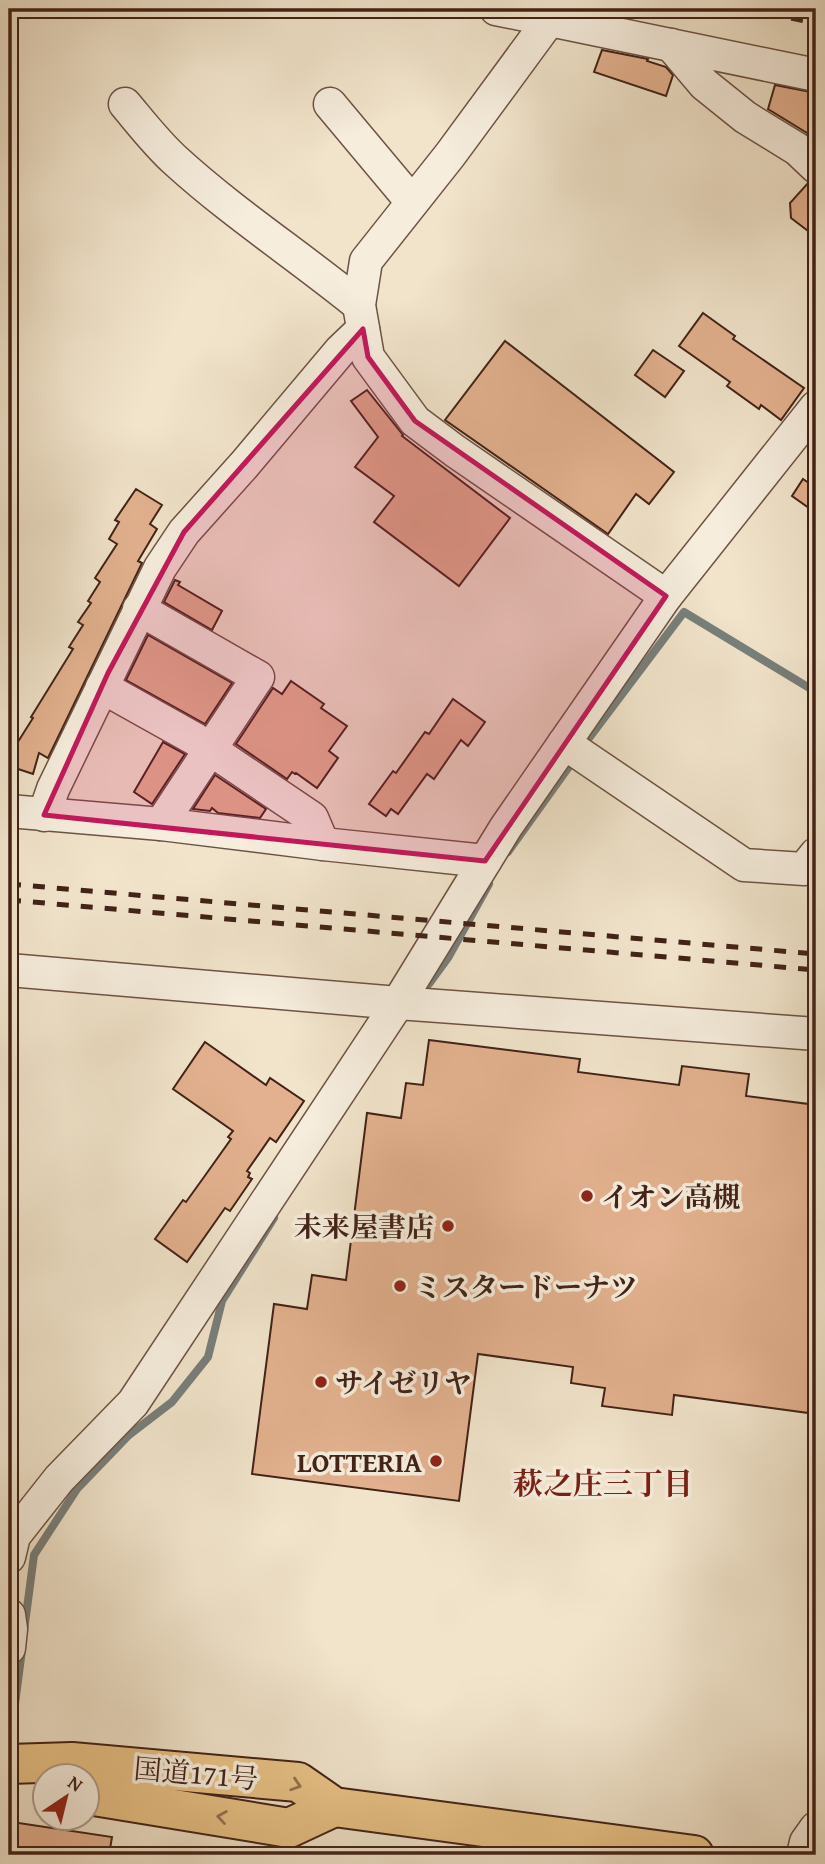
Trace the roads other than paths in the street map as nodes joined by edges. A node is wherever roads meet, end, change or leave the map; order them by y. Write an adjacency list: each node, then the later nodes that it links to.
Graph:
1 (496, 9): 2 (street)
2 (550, 19): 3 (street); 8 (street)
3 (671, 45): 4 (street); 7 (street)
4 (816, 75)
5 (125, 104): 9 (street)
6 (330, 104): 8 (street)
7 (816, 167)
8 (412, 202): 9 (street)
9 (361, 317): 11 (street); 12 (street)
10 (816, 407): 11 (street)
11 (667, 596): 14 (street)
12 (139, 609): 13 (street); 15 (street)
13 (102, 687): 15 (street); 17 (street)
14 (564, 743): 20 (street); 21 (street)
15 (211, 750): 18 (street); 19 (street)
16 (9, 811): 17 (street)
17 (44, 815): 18 (street)
18 (161, 824): 19 (street)
19 (323, 844): 21 (street)
20 (816, 854)
21 (485, 861): 23 (street)
22 (9, 970): 23 (street)
23 (398, 1003): 24 (street); 25 (street)
24 (816, 1034)
25 (9, 1557)
26 (9, 1615): 27 (street)
27 (9, 1648)
28 (9, 1764): 32 (highway, 国道171号, one-way to 32)
29 (9, 1777): 30 (highway)
30 (32, 1783)
31 (102, 1797): 32 (highway, 国道171号, one-way to 31)
32 (334, 1807): 34 (highway, 国道171号)
33 (816, 1828): 35 (street)
34 (694, 1855)
35 (803, 1855)

